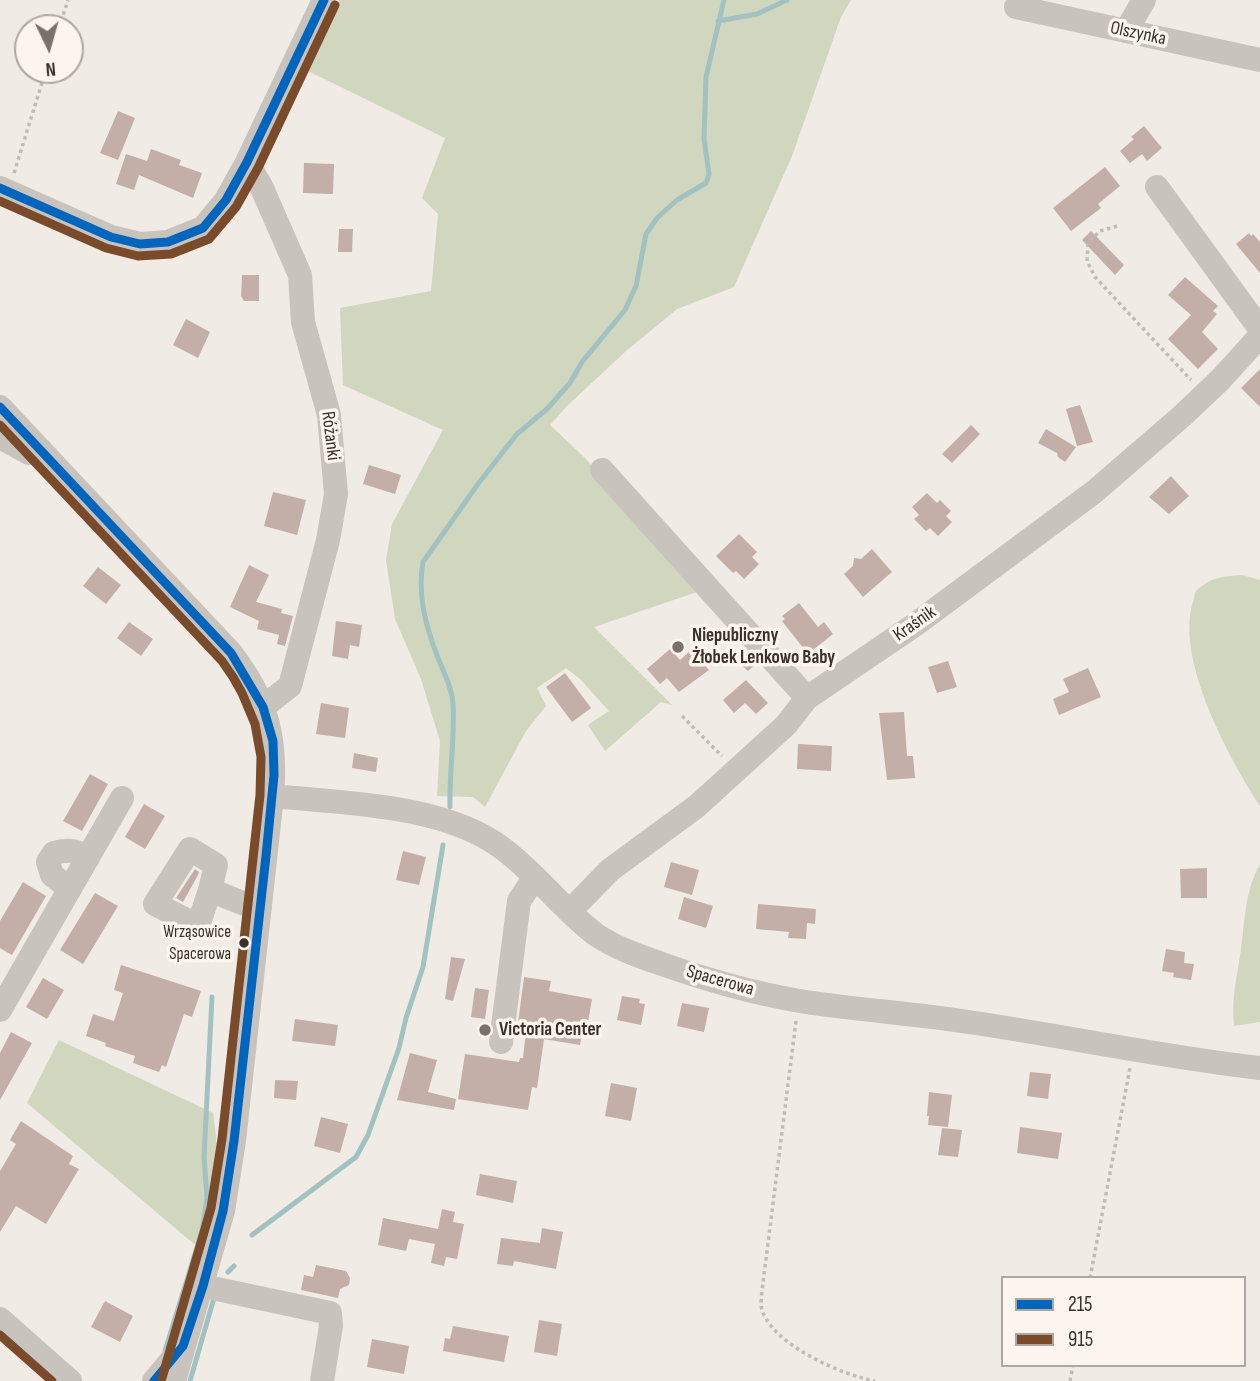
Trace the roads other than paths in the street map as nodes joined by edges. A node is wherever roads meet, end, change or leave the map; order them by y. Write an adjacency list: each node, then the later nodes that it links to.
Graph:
1 (324, 0): 6 (street)
2 (1144, 0): 4 (street)
3 (1017, 7): 4 (street, Olszynka)
4 (1126, 31): 5 (street, Olszynka)
5 (1260, 60)
6 (247, 162): 8 (street); 16 (street, Różanki)
7 (1157, 187): 9 (street)
8 (2, 189)
9 (1260, 329)
10 (1260, 336): 15 (street, Kraśnik)
11 (0, 407): 13 (street)
12 (0, 437): 13 (street)
13 (42, 450): 16 (street)
14 (602, 470): 15 (street)
15 (807, 698): 22 (street, Kraśnik)
16 (263, 707): 17 (street)
17 (272, 796): 19 (street, Spacerowa); 21 (street)
18 (122, 799): 23 (street)
19 (534, 877): 22 (street, Spacerowa); 24 (street)
20 (210, 890): 21 (street)
21 (260, 907): 26 (street)
22 (570, 911): 25 (street, Spacerowa)
23 (0, 1010)
24 (501, 1042)
25 (1260, 1068)
26 (203, 1286): 28 (street); 32 (street)
27 (0, 1319): 29 (street)
28 (183, 1346): 30 (street); 31 (street)
29 (70, 1381)
30 (154, 1381)
31 (174, 1381)
32 (323, 1381)

